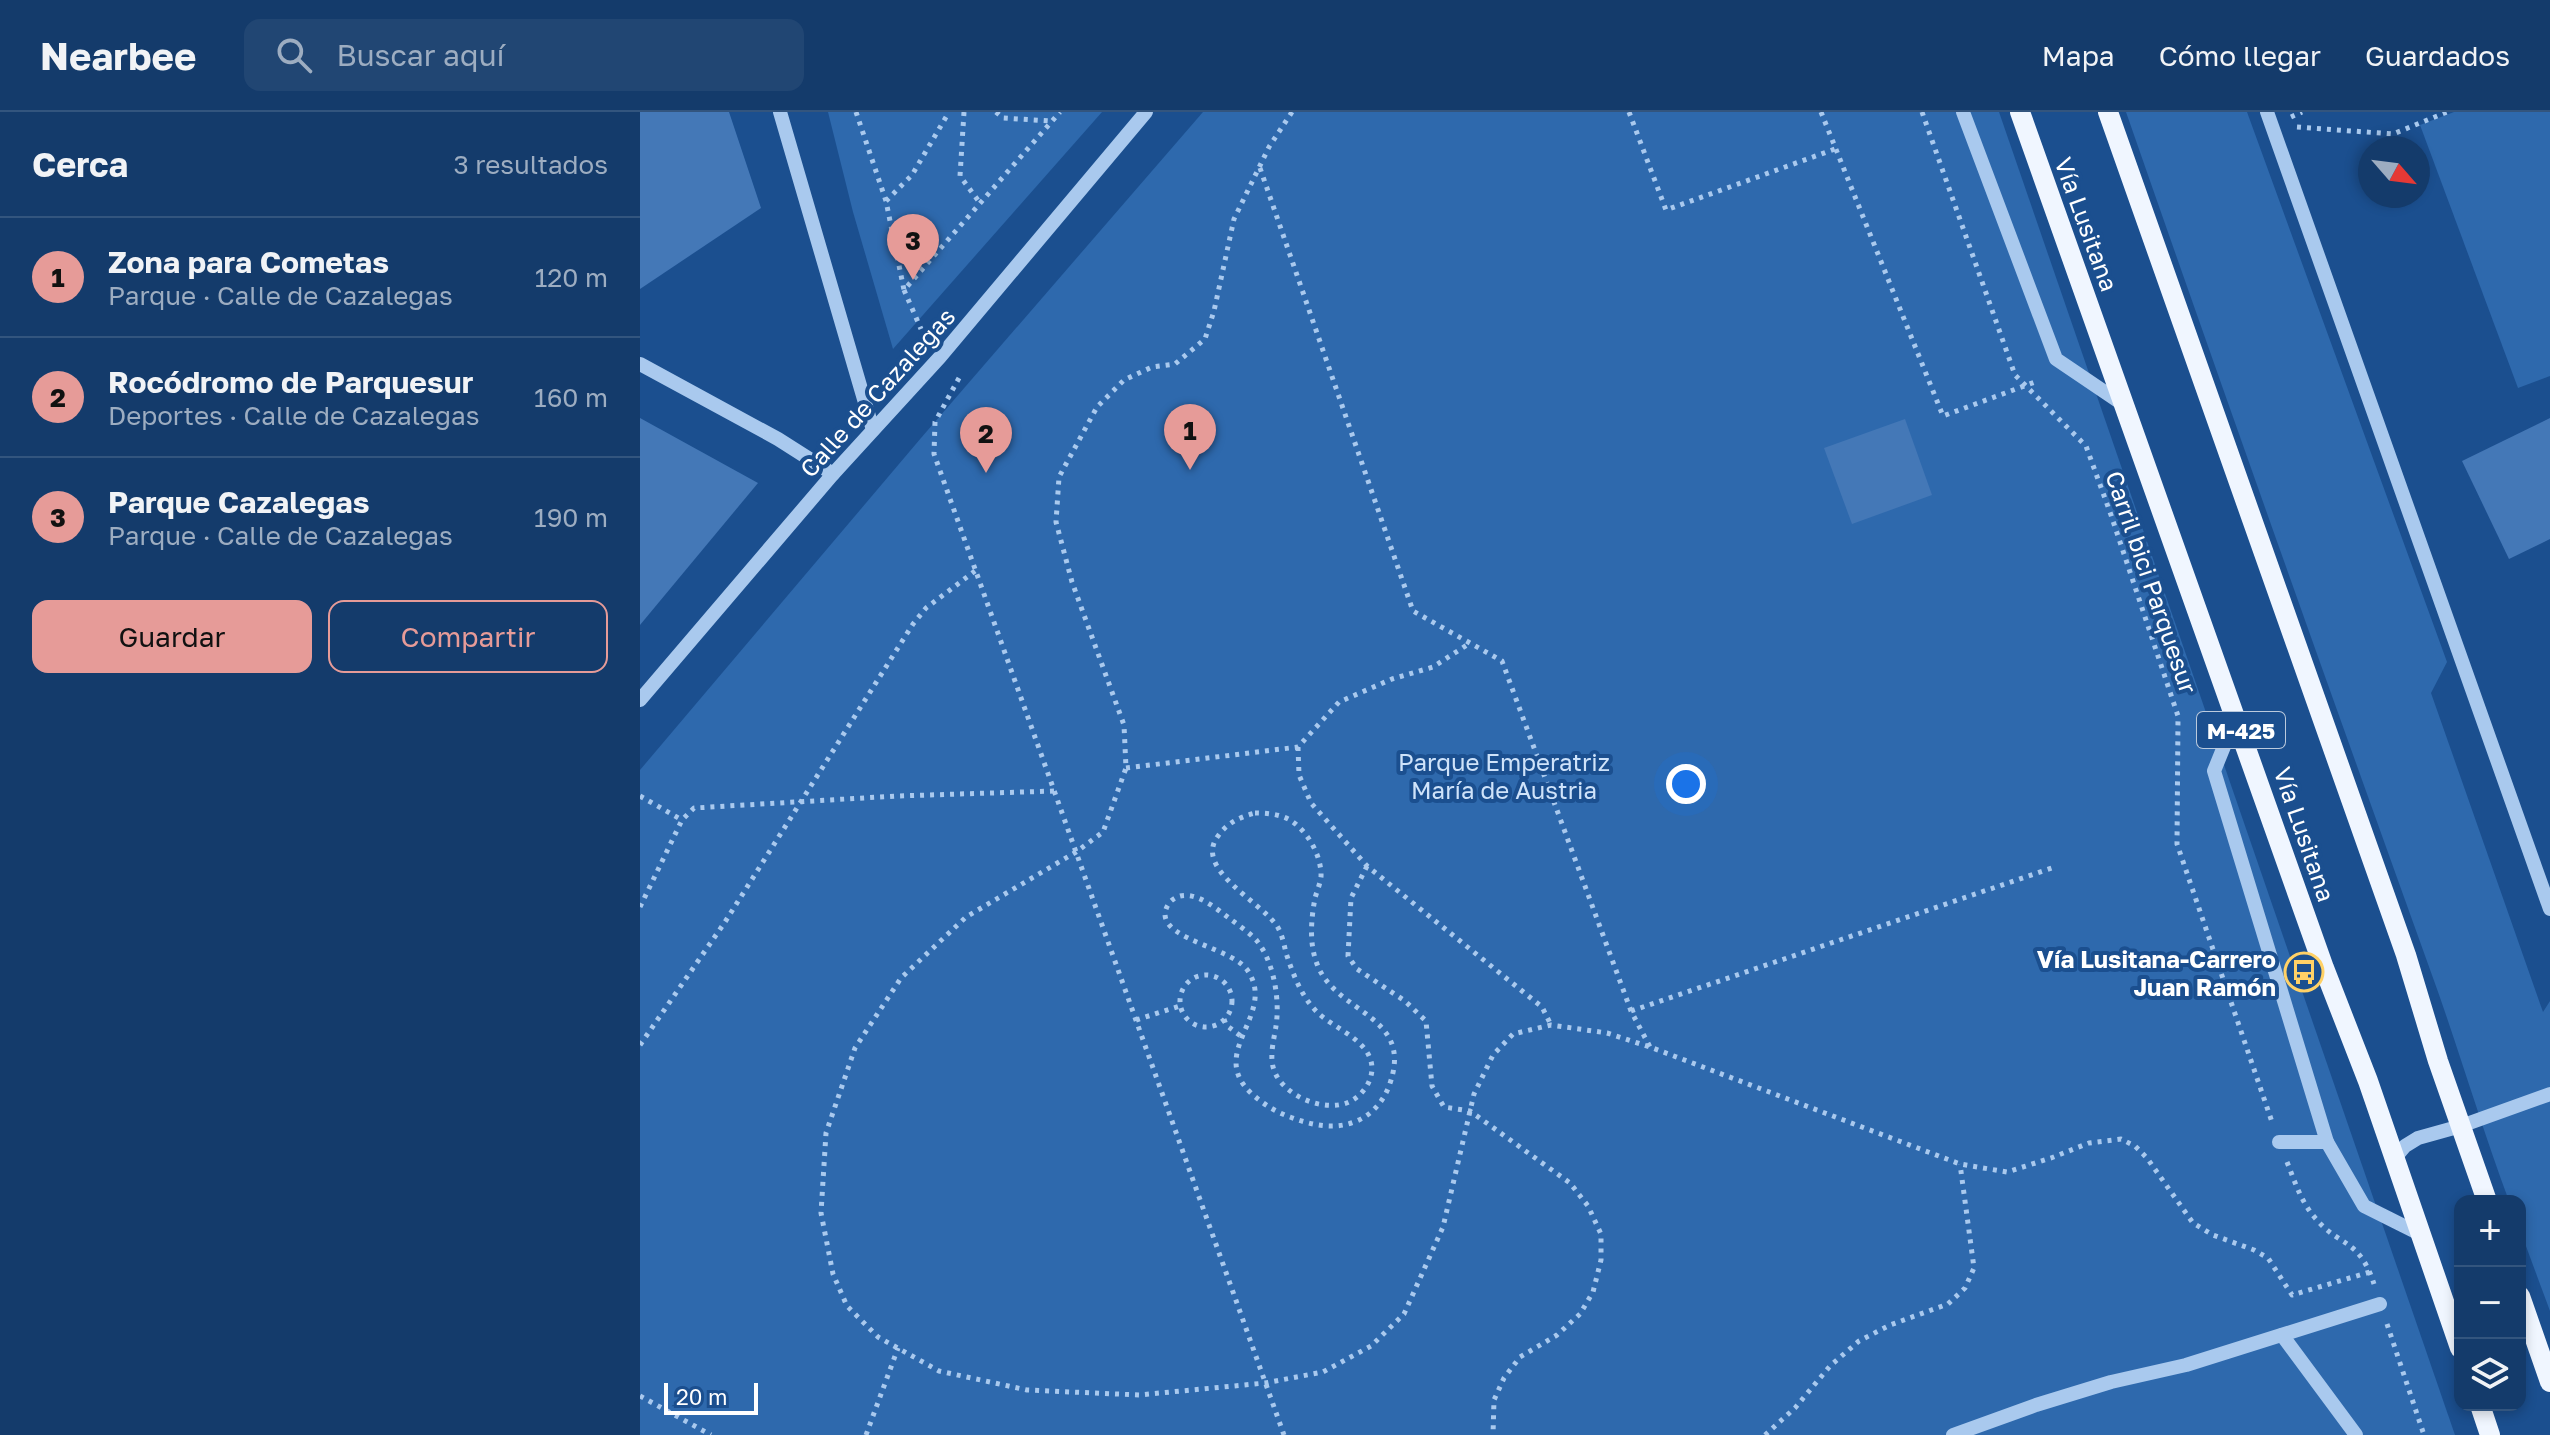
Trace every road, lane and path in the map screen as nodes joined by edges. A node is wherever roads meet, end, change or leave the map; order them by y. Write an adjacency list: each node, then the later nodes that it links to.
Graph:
1 (780, 112): 29 (street)
2 (856, 112): 20 (path)
3 (949, 112): 20 (path)
4 (964, 112): 21 (path)
5 (996, 112): 17 (path)
6 (1060, 112): 17 (path)
7 (1146, 112): 29 (street, Calle de Cazalegas)
8 (1292, 112): 19 (path)
9 (1629, 112): 18 (path)
10 (1821, 112): 18 (path)
11 (1922, 112): 27 (path, Carril bici Parquesur)
12 (1963, 112): 28 (street)
13 (2020, 112): 28 (main road, Vía Lusitana / M-425)
14 (2108, 112): 56 (main road, M-425)
15 (2447, 112): 16 (path)
16 (2270, 119): 45 (street)
17 (1052, 121): 21 (path)
18 (1835, 149): 27 (path)
19 (1259, 167): 32 (path); 36 (path)
20 (886, 201): 22 (path)
21 (980, 203): 22 (path)
22 (904, 290): 23 (path)
23 (921, 329)
24 (640, 364): 30 (street)
25 (959, 378): 31 (path)
26 (2035, 382): 27 (path)
27 (2027, 386): 57 (path, Carril bici Parquesur)
28 (2124, 405): 34 (main road, Vía Lusitana / M-425)
29 (873, 430): 30 (street, Calle de Cazalegas)
30 (833, 474): 33 (street, Calle de Cazalegas)
31 (975, 571): 37 (path); 39 (path)
32 (1470, 643): 35 (path); 47 (path)
33 (640, 700)
34 (2236, 717): 58 (street); 59 (main road, Vía Lusitana / M-425)
35 (1298, 747): 36 (path); 42 (path)
36 (1126, 768): 41 (path)
37 (1054, 791): 39 (path); 41 (path)
38 (640, 796): 40 (path)
39 (799, 803): 40 (path); 52 (path)
40 (682, 820): 44 (path)
41 (1076, 852): 49 (path); 68 (path)
42 (1367, 866): 50 (path); 55 (path)
43 (2052, 868): 47 (path)
44 (640, 907)
45 (2550, 909)
46 (1180, 1006): 48 (path); 48 (path); 49 (path)
47 (1631, 1011): 53 (path)
48 (1224, 1019): 51 (path)
49 (1136, 1020): 70 (path)
50 (1551, 1025): 53 (path); 55 (path)
51 (1242, 1037): 51 (path)
52 (640, 1045)
53 (1650, 1047): 60 (path)
54 (2550, 1094): 56 (street)
55 (1470, 1111): 70 (path); 76 (path)
56 (2461, 1126): 59 (street); 61 (main road, M-425)
57 (2279, 1142): 58 (street); 63 (path, Carril bici Parquesur)
58 (2327, 1142): 62 (street)
59 (2394, 1159): 62 (main road, Vía Lusitana / M-425)
60 (1960, 1164): 63 (path); 77 (path)
61 (2485, 1195)
62 (2420, 1234): 67 (main road, Vía Lusitana / M-425)
63 (2370, 1272): 64 (path, Carril bici Parquesur)
64 (2380, 1304): 66 (street); 80 (path, Carril bici Parquesur)
65 (2526, 1313): 69 (main road)
66 (2282, 1335): 78 (street); 79 (street)
67 (2457, 1339)
68 (898, 1348): 70 (path); 74 (path)
69 (2550, 1382)
70 (1265, 1383): 75 (path)
71 (640, 1396): 73 (path)
72 (2482, 1411): 81 (main road)
73 (711, 1435)
74 (866, 1435)
75 (1284, 1435)
76 (1493, 1435)
77 (1765, 1435)
78 (1953, 1435)
79 (2356, 1435)
80 (2424, 1435)
81 (2490, 1435)

